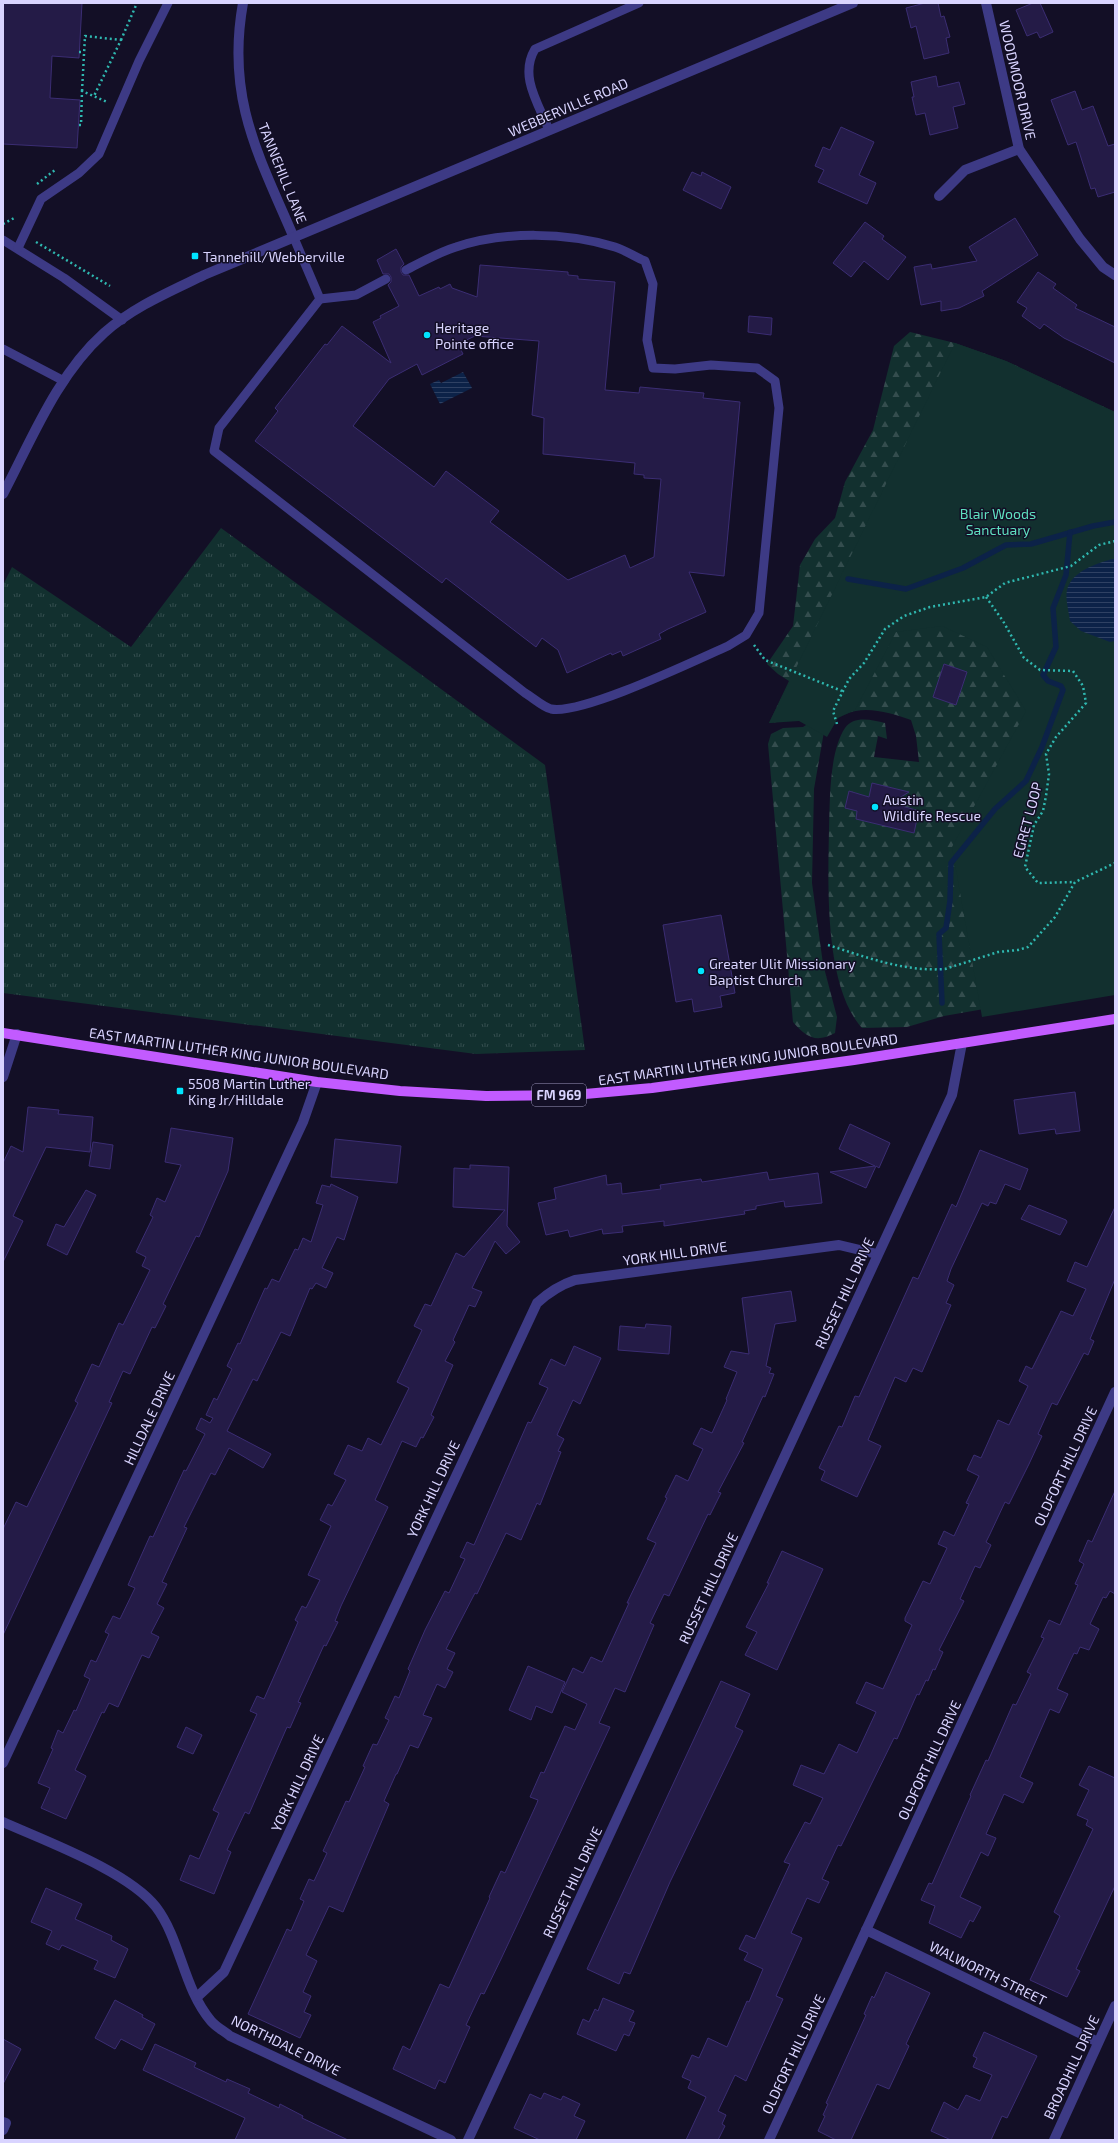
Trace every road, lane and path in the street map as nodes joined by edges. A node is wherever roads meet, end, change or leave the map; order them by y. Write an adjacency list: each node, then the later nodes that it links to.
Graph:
1 (137, 3): 7 (path)
2 (168, 3): 24 (lane)
3 (243, 3): 21 (street, TANNEHILL LANE)
4 (639, 3): 14 (lane)
5 (853, 3): 14 (street, WEBBERVILLE ROAD)
6 (986, 3): 15 (street, WOODMOOR DRIVE)
7 (121, 40): 9 (path); 11 (path)
8 (79, 52): 9 (path)
9 (84, 52): 10 (path)
10 (82, 91): 11 (path); 13 (path)
11 (94, 96): 12 (path)
12 (105, 109)
13 (79, 125)
14 (549, 130): 21 (street, WEBBERVILLE ROAD)
15 (1019, 149): 18 (street); 26 (street, WOODMOOR DRIVE)
16 (62, 167): 17 (path)
17 (35, 185)
18 (938, 196)
19 (18, 215): 20 (path)
20 (3, 224)
21 (294, 238): 29 (lane); 30 (street, TANNEHILL LANE)
22 (3, 240): 24 (lane)
23 (36, 242): 28 (path)
24 (18, 248): 30 (lane)
25 (406, 270): 36 (lane)
26 (1115, 275)
27 (386, 279): 29 (lane)
28 (110, 286)
29 (320, 299): 36 (lane)
30 (122, 320): 32 (street, TANNEHILL LANE)
31 (3, 350): 32 (lane)
32 (64, 381): 33 (street, TANNEHILL LANE)
33 (3, 494)
34 (1115, 541): 35 (path)
35 (986, 597): 37 (path); 40 (path, EGRET LOOP)
36 (746, 635): 37 (path)
37 (842, 691): 38 (path)
38 (837, 724)
39 (1115, 863): 40 (path)
40 (1075, 882): 41 (path)
41 (828, 944)
42 (1115, 1019): 45 (main road, EAST MARTIN LUTHER KING JUNIOR BOULEVARD / FM 969)
43 (3, 1033): 44 (main road, EAST MARTIN LUTHER KING JUNIOR BOULEVARD / FM 969)
44 (17, 1034): 46 (street); 47 (main road, EAST MARTIN LUTHER KING JUNIOR BOULEVARD / FM 969)
45 (962, 1043): 47 (main road, EAST MARTIN LUTHER KING JUNIOR BOULEVARD / FM 969); 48 (street, RUSSET HILL DRIVE)
46 (3, 1077)
47 (317, 1082): 50 (street, HILLDALE DRIVE)
48 (877, 1254): 53 (street, YORK HILL DRIVE); 57 (street, RUSSET HILL DRIVE)
49 (1115, 1392): 52 (street, OLDFORT HILL DRIVE)
50 (3, 1763)
51 (3, 1822): 53 (street, NORTHDALE DRIVE)
52 (866, 1930): 55 (street, WALWORTH STREET); 58 (street, OLDFORT HILL DRIVE)
53 (197, 1997): 56 (street, NORTHDALE DRIVE)
54 (1115, 2006): 55 (street, BROADHILL DRIVE)
55 (1098, 2042): 59 (street, BROADHILL DRIVE)
56 (451, 2140)
57 (468, 2140)
58 (769, 2140)
59 (1054, 2140)

